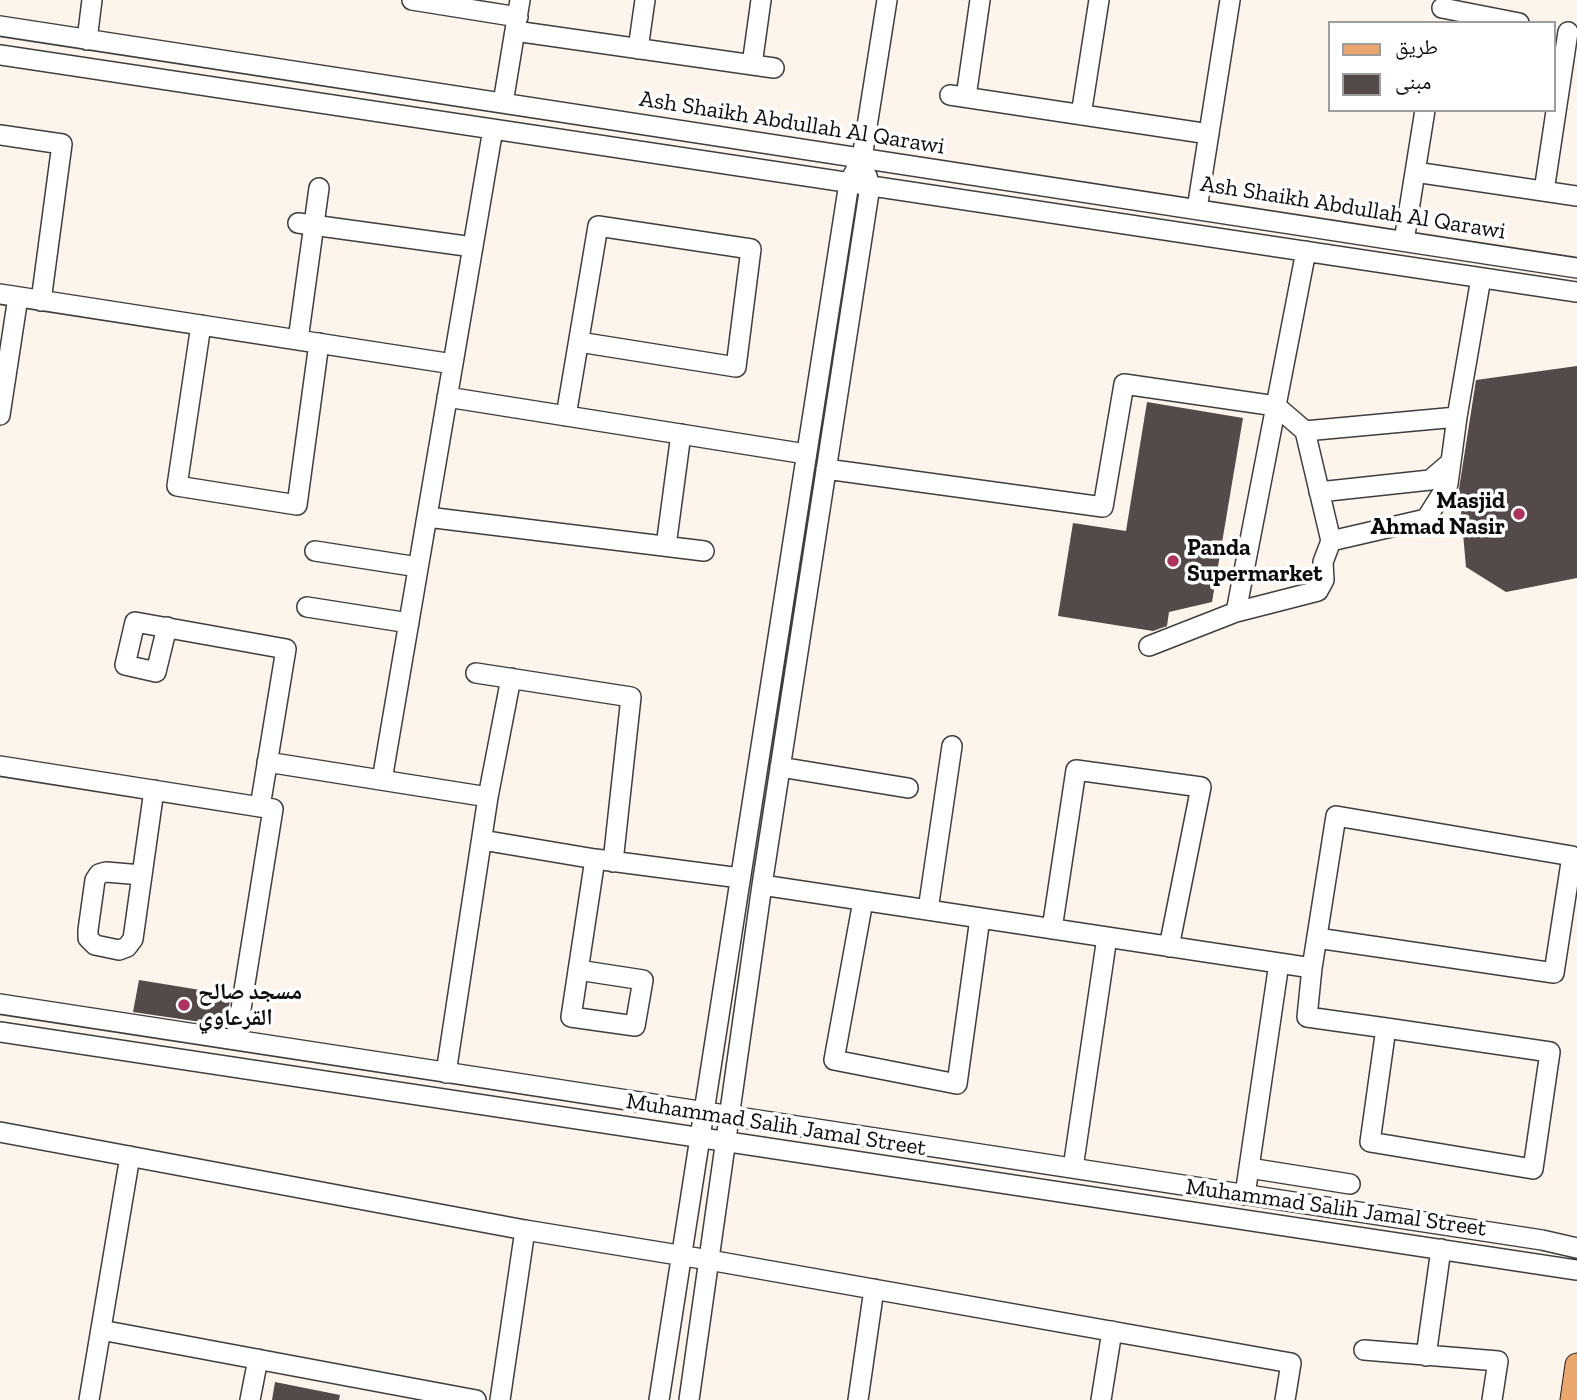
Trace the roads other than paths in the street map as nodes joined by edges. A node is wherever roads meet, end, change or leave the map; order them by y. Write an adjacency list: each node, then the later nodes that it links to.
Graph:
1 (92, 0): 14 (street)
2 (412, 0): 10 (street)
3 (645, 0): 15 (street)
4 (761, 0): 17 (street)
5 (887, 0): 27 (street)
6 (980, 0): 23 (street)
7 (1099, 0): 23 (street)
8 (1230, 0): 25 (street)
9 (1442, 10): 11 (street)
10 (518, 16): 15 (street); 19 (street)
11 (1507, 21)
12 (0, 26): 14 (street, Ash Shaikh Abdullah Al Qarawi)
13 (1566, 31): 20 (street)
14 (88, 40): 19 (street, Ash Shaikh Abdullah Al Qarawi)
15 (638, 49): 17 (street)
16 (0, 55): 24 (street)
17 (752, 65): 18 (street)
18 (774, 68)
19 (503, 103): 27 (street, Ash Shaikh Abdullah Al Qarawi)
20 (1556, 104)
21 (1425, 112): 28 (street)
22 (1555, 112): 32 (street)
23 (1081, 115): 25 (street)
24 (493, 129): 29 (street); 37 (street)
25 (1209, 134): 34 (street)
26 (0, 135): 43 (street)
27 (862, 158): 29 (street); 30 (street); 34 (street, Ash Shaikh Abdullah Al Qarawi)
28 (1415, 172): 32 (street); 36 (street)
29 (849, 183): 30 (street); 56 (street)
30 (870, 186): 38 (street); 58 (street)
31 (319, 188): 35 (street)
32 (1544, 191): 33 (street)
33 (1577, 196)
34 (1197, 209): 36 (street, Ash Shaikh Abdullah Al Qarawi)
35 (306, 224): 37 (street); 45 (street)
36 (1404, 241): 39 (street, Ash Shaikh Abdullah Al Qarawi)
37 (473, 247): 48 (street)
38 (1306, 251): 40 (street); 50 (street)
39 (1577, 268)
40 (1481, 278): 41 (street); 53 (street)
41 (1577, 292)
42 (9, 296): 43 (street); 51 (street)
43 (41, 301): 44 (street)
44 (201, 325): 45 (street); 47 (street)
45 (298, 340): 47 (street)
46 (579, 342): 46 (street); 52 (street)
47 (319, 343): 48 (street)
48 (453, 364): 49 (street)
49 (447, 397): 52 (street); 60 (street)
50 (1276, 406): 54 (street); 58 (street); 67 (street)
51 (0, 415)
52 (566, 416): 55 (street)
53 (1457, 417): 54 (street); 57 (street)
54 (1305, 431): 59 (street)
55 (681, 434): 56 (street); 62 (street)
56 (806, 454): 85 (street)
57 (1451, 462): 59 (street); 61 (street)
58 (826, 470): 76 (street)
59 (1319, 492): 61 (street)
60 (427, 517): 62 (street); 65 (street)
61 (1331, 541): 67 (street)
62 (666, 546): 64 (street)
63 (315, 551): 65 (street)
64 (704, 551)
65 (418, 568): 68 (street)
66 (307, 607): 68 (street)
67 (1236, 612): 70 (street)
68 (409, 623): 77 (street)
69 (167, 627): 74 (street)
70 (1149, 646)
71 (476, 673): 72 (street)
72 (511, 678): 80 (street); 83 (street)
73 (952, 746): 88 (street)
74 (267, 762): 77 (street); 81 (street)
75 (0, 766): 79 (street)
76 (780, 766): 78 (street); 86 (street)
77 (382, 780): 80 (street)
78 (908, 788)
79 (154, 790): 81 (street); 84 (street)
80 (488, 797): 82 (street)
81 (260, 807): 100 (street)
82 (482, 840): 83 (street); 101 (street)
83 (604, 860): 85 (street); 96 (street)
84 (142, 874)
85 (740, 878): 102 (street)
86 (762, 886): 87 (street); 103 (street)
87 (863, 901): 88 (street); 89 (street)
88 (928, 910): 89 (street)
89 (980, 918): 90 (street)
90 (1052, 929): 91 (street); 93 (street)
91 (1107, 937): 93 (street); 108 (street)
92 (1317, 938): 92 (street); 95 (street)
93 (1169, 947): 94 (street)
94 (1279, 963): 95 (street); 109 (street)
95 (1312, 968): 98 (street)
96 (578, 970)
97 (0, 1004): 100 (street, Muhammad Salih Jamal Street)
98 (1386, 1028): 98 (street)
99 (0, 1032): 105 (street, Muhammad Salih Jamal Street)
100 (236, 1040): 101 (street, Muhammad Salih Jamal Street)
101 (446, 1073): 102 (street, Muhammad Salih Jamal Street)
102 (704, 1111): 103 (street, Muhammad Salih Jamal Street); 105 (street)
103 (728, 1115): 106 (street); 108 (street, Muhammad Salih Jamal Street)
104 (0, 1132): 107 (street)
105 (699, 1138): 106 (street, Muhammad Salih Jamal Street); 115 (street)
106 (725, 1143): 114 (street, Muhammad Salih Jamal Street); 116 (street)
107 (130, 1156): 112 (street); 119 (street)
108 (1073, 1168): 111 (street, Muhammad Salih Jamal Street)
109 (1249, 1168): 110 (street); 111 (street)
110 (1350, 1184)
111 (1245, 1195): 113 (street, Muhammad Salih Jamal Street)
112 (525, 1230): 115 (street); 128 (street)
113 (1577, 1248)
114 (1441, 1249): 117 (street, Muhammad Salih Jamal Street); 122 (street)
115 (681, 1256): 116 (street); 129 (street)
116 (709, 1260): 118 (street); 130 (street)
117 (1577, 1270)
118 (874, 1289): 120 (street); 131 (street)
119 (101, 1330): 123 (street); 125 (street)
120 (1112, 1331): 132 (street); 133 (street)
121 (1364, 1350): 122 (street)
122 (1426, 1356): 134 (street)
123 (258, 1359): 126 (street); 127 (street)
124 (1577, 1365): 135 (main road)
125 (89, 1400)
126 (250, 1400)
127 (476, 1400)
128 (500, 1400)
129 (659, 1400)
130 (689, 1400)
131 (858, 1400)
132 (1101, 1400)
133 (1285, 1400)
134 (1492, 1400)
135 (1572, 1400)

